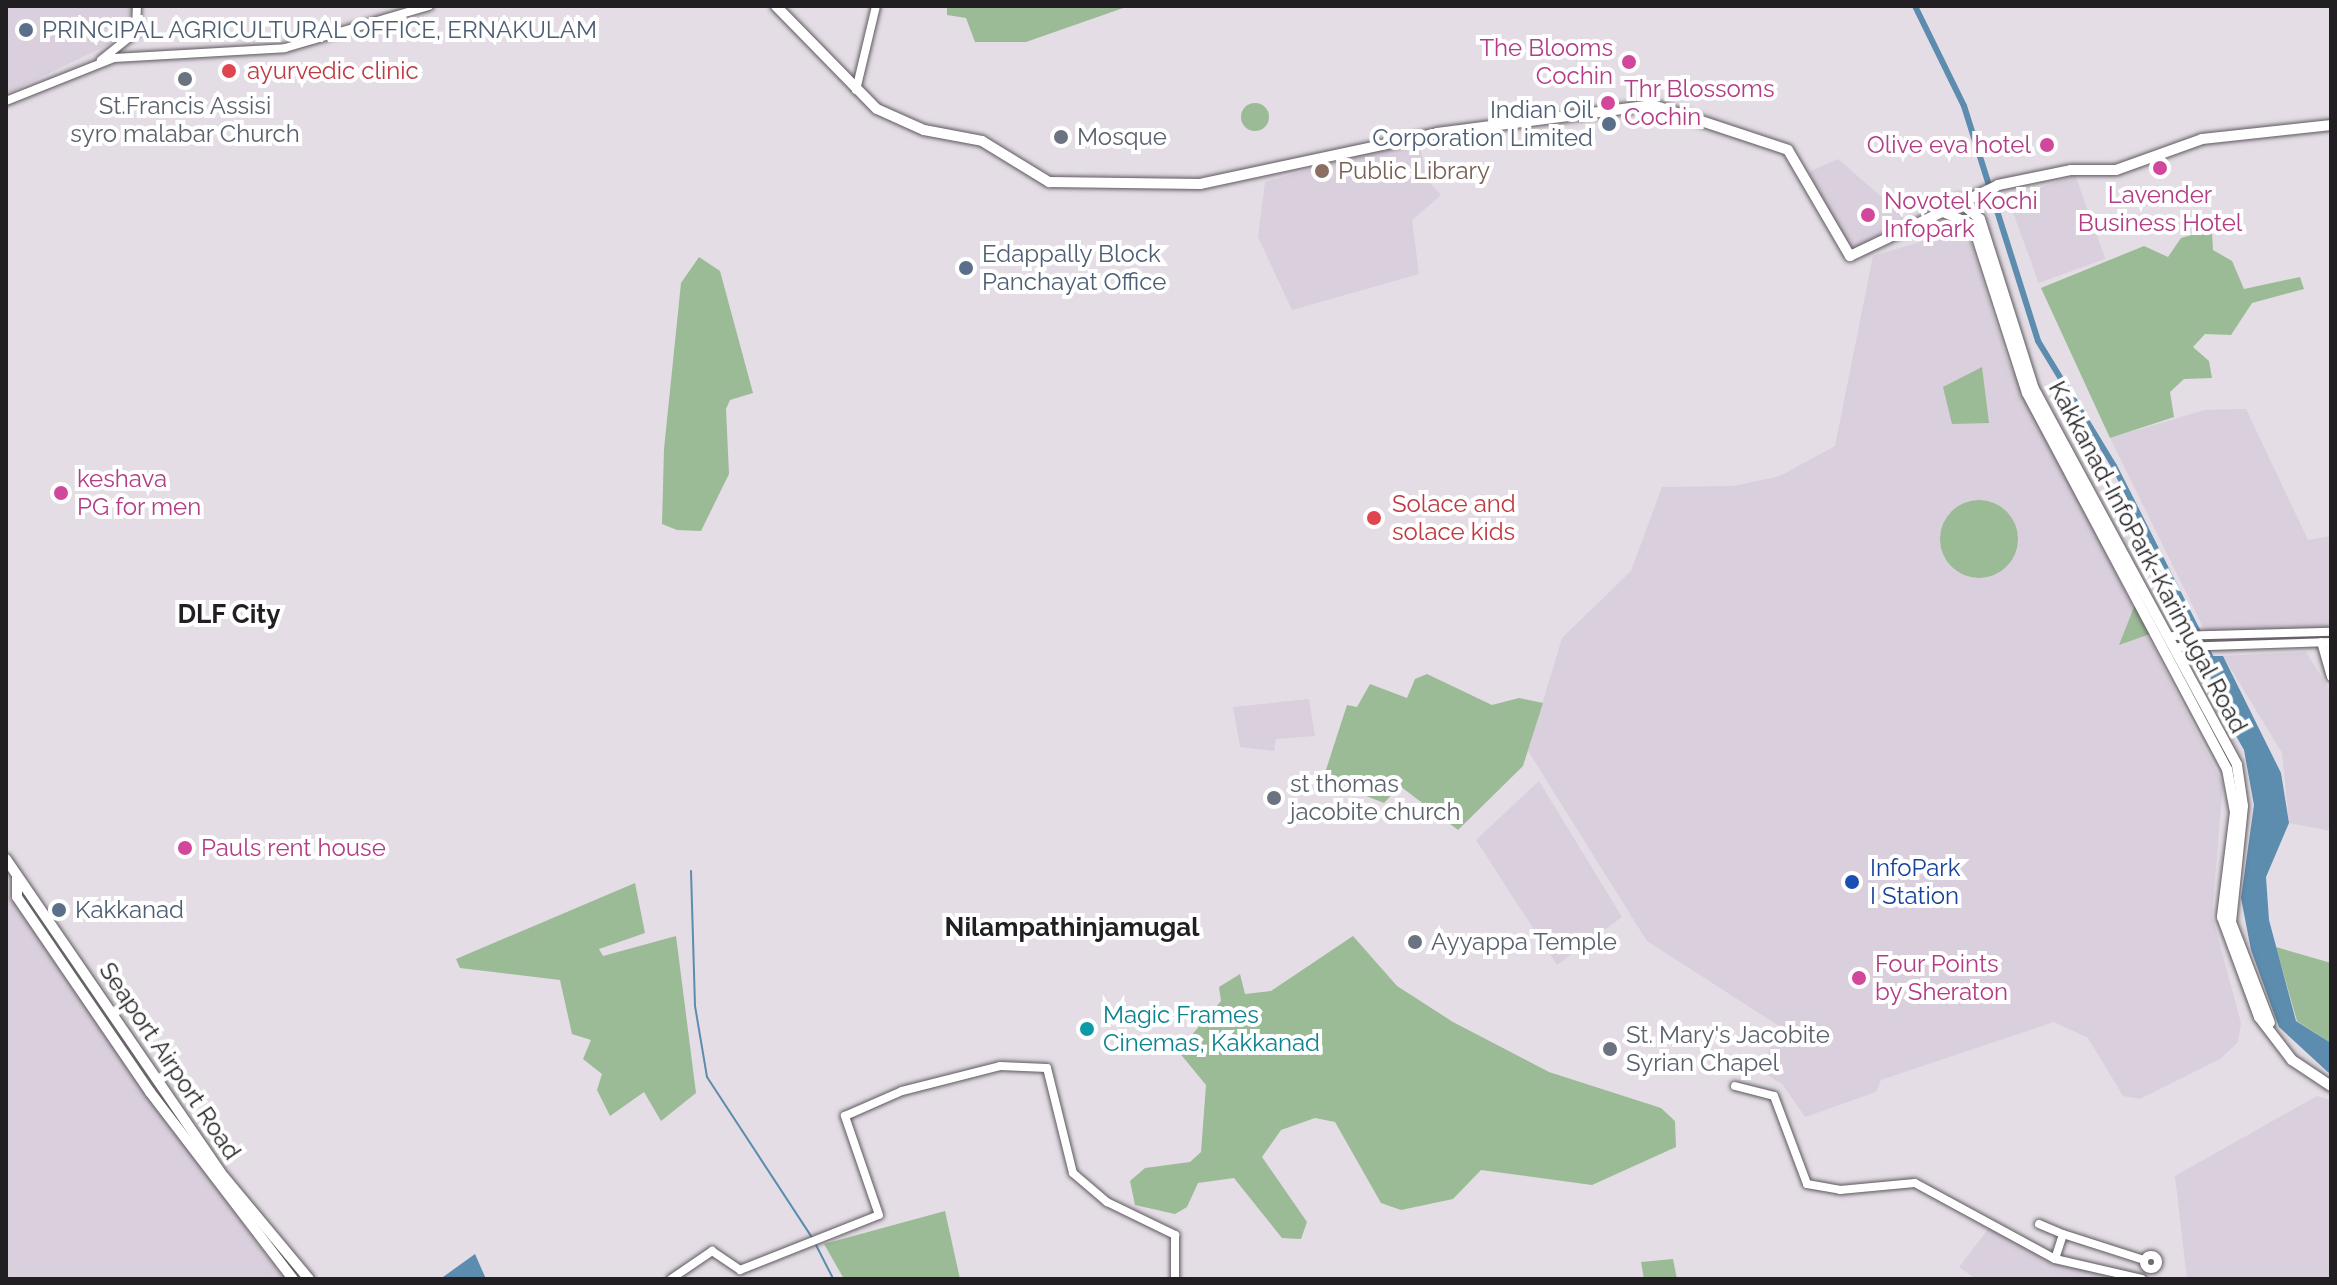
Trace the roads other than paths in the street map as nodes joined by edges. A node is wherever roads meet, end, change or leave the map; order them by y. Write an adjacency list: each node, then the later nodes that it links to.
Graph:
1 (137, 6): 5 (street)
2 (429, 6): 5 (street)
3 (776, 6): 6 (main road)
4 (876, 6): 6 (street)
5 (94, 65): 7 (street)
6 (856, 90): 11 (main road)
7 (6, 101)
8 (2331, 125): 9 (main road)
9 (1979, 191): 10 (main road); 12 (main road, Kakkanad-InfoPark-Karimugal Road)
10 (1958, 200): 11 (main road); 12 (main road)
11 (1939, 211): 13 (main road, Kakkanad-InfoPark-Karimugal Road)
12 (1980, 219): 13 (main road, Kakkanad-InfoPark-Karimugal Road)
13 (2010, 326): 16 (main road, Kakkanad-InfoPark-Karimugal Road); 24 (main road, Kakkanad-InfoPark-Karimugal Road)
14 (2331, 632): 15 (street)
15 (2256, 640): 16 (street); 17 (street)
16 (2181, 642): 22 (main road, Kakkanad-InfoPark-Karimugal Road)
17 (2327, 642): 18 (street); 19 (street)
18 (2331, 661)
19 (2331, 677)
20 (6, 859): 21 (main road, Seaport Airport Road)
21 (17, 877): 28 (main road, Seaport Airport Road); 29 (main road, Seaport Airport Road)
22 (2331, 1080)
23 (1735, 1086): 27 (street)
24 (2331, 1086)
25 (2039, 1224): 26 (street)
26 (2063, 1234): 27 (street); 33 (street)
27 (2055, 1259): 32 (street)
28 (293, 1279)
29 (309, 1279)
30 (671, 1279): 31 (street)
31 (1175, 1279)
32 (2142, 1279)
33 (2154, 1279)

